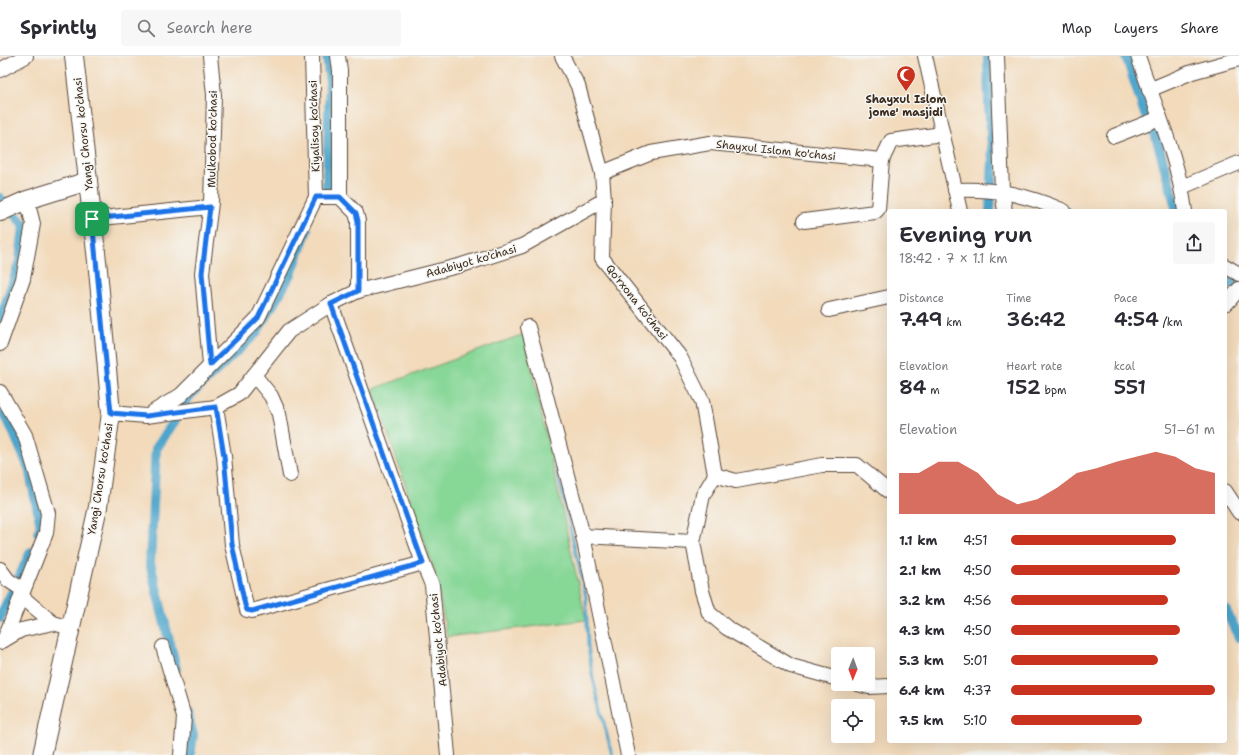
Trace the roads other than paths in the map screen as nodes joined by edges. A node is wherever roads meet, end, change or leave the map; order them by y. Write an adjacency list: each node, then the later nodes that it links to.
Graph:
1 (26, 56): 11 (street)
2 (74, 56): 19 (main road, Yangi Chorsu ko'chasi)
3 (210, 56): 27 (street, Mulkobod ko'chasi)
4 (312, 56): 23 (street, Kiyalisoy ko'chasi)
5 (338, 56): 24 (street)
6 (562, 56): 18 (street, Qo'rxona ko'chasi)
7 (925, 56): 14 (street)
8 (997, 56): 22 (street)
9 (1138, 56): 12 (street)
10 (1239, 58): 12 (street)
11 (0, 70)
12 (1149, 90): 13 (street)
13 (1160, 118): 15 (street); 20 (street)
14 (942, 134): 16 (street); 21 (street)
15 (1114, 136)
16 (882, 160): 18 (street, Shayxul Islom ko'chasi); 33 (street)
17 (1239, 163): 20 (street)
18 (602, 172): 25 (street, Qo'rxona ko'chasi)
19 (88, 181): 26 (main road); 32 (main road, Yangi Chorsu ko'chasi)
20 (1182, 187): 31 (street)
21 (955, 190): 22 (street); 28 (street)
22 (1002, 191): 29 (street); 30 (street)
23 (316, 197): 24 (street); 42 (street, Kiyalisoy ko'chasi)
24 (340, 197): 36 (street)
25 (604, 200): 36 (street, Adabiyot ko'chasi); 49 (street, Qo'rxona ko'chasi)
26 (13, 206): 41 (street)
27 (210, 207): 32 (street); 42 (street, Mulkobod ko'chasi)
28 (960, 209)
29 (1005, 209)
30 (1059, 209)
31 (1185, 209)
32 (92, 219): 46 (main road, Yangi Chorsu ko'chasi)
33 (804, 222)
34 (1227, 267): 35 (street)
35 (1239, 274)
36 (358, 291): 38 (street, Adabiyot ko'chasi)
37 (887, 298): 39 (street)
38 (331, 304): 43 (street, Adabiyot ko'chasi); 55 (street, Adabiyot ko'chasi)
39 (829, 310)
40 (528, 327): 53 (street)
41 (0, 344)
42 (210, 365): 47 (street, Kiyalisoy ko'chasi)
43 (254, 375): 45 (street, Adabiyot ko'chasi); 48 (street)
44 (0, 392): 57 (street)
45 (216, 407): 47 (street, Adabiyot ko'chasi); 55 (street)
46 (111, 413): 47 (street, Adabiyot ko'chasi); 59 (main road, Yangi Chorsu ko'chasi)
47 (146, 416)
48 (290, 475)
49 (715, 475): 50 (street); 54 (street)
50 (887, 490)
51 (1227, 494): 52 (street)
52 (1239, 512)
53 (583, 536): 54 (street); 68 (street)
54 (693, 542): 62 (street)
55 (423, 563): 67 (street, Adabiyot ko'chasi)
56 (3, 574): 57 (street)
57 (22, 592): 58 (street); 60 (street)
58 (52, 623): 59 (street); 60 (street)
59 (71, 628): 65 (main road, Yangi Chorsu ko'chasi)
60 (2, 641)
61 (164, 647): 66 (street)
62 (831, 677)
63 (887, 686): 64 (street)
64 (875, 687)
65 (42, 755)
66 (182, 755)
67 (448, 755)
68 (628, 755)

